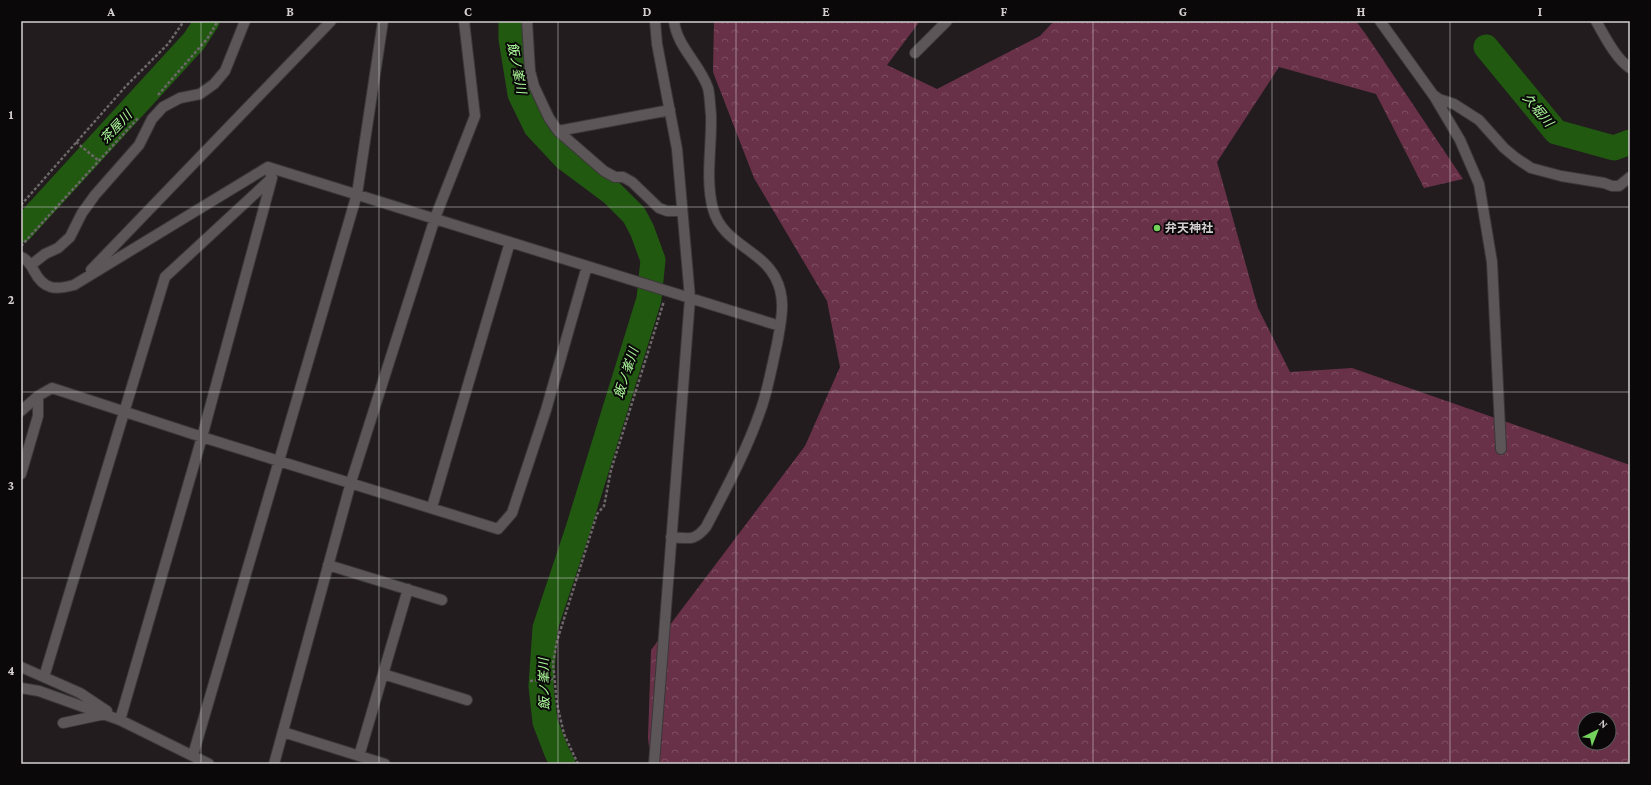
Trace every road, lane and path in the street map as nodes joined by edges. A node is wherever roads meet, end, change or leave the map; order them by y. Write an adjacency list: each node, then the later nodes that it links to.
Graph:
1 (184, 21): 20 (path)
2 (218, 21): 16 (path)
3 (245, 21): 32 (street)
4 (331, 21): 34 (street)
5 (383, 21): 25 (street)
6 (464, 21): 28 (street)
7 (527, 21): 19 (street)
8 (655, 21): 17 (street)
9 (674, 21): 37 (street)
10 (947, 21): 13 (street)
11 (1380, 21): 15 (street)
12 (1596, 21): 14 (street)
13 (915, 53)
14 (1630, 68)
15 (1434, 96): 23 (street); 42 (street)
16 (155, 99)
17 (670, 110): 19 (street); 27 (street)
18 (139, 116): 21 (path)
19 (558, 132): 27 (street)
20 (76, 142): 21 (path); 26 (path)
21 (99, 162): 30 (path)
22 (268, 167): 24 (street); 25 (street); 34 (street)
23 (1630, 177)
24 (272, 178): 40 (street); 41 (street)
25 (357, 194): 28 (street); 43 (street)
26 (21, 205)
27 (682, 211): 36 (street)
28 (434, 218): 29 (street); 45 (street)
29 (510, 242): 33 (street); 46 (street)
30 (21, 247)
31 (21, 257): 32 (street)
32 (31, 265): 34 (street)
33 (587, 266): 35 (street); 46 (street)
34 (81, 280)
35 (667, 291): 36 (street); 54 (path)
36 (690, 298): 37 (street); 47 (street)
37 (780, 326): 47 (street)
38 (38, 396): 39 (street); 40 (street); 44 (street)
39 (21, 411)
40 (125, 412): 41 (street); 53 (street)
41 (202, 437): 43 (street); 59 (street)
42 (1501, 449)
43 (278, 459): 45 (street); 62 (street)
44 (21, 474)
45 (351, 482): 46 (street); 48 (street)
46 (432, 507)
47 (671, 537): 68 (street)
48 (328, 565): 49 (street); 61 (street)
49 (408, 589): 50 (street); 52 (street)
50 (442, 600)
51 (21, 667): 53 (street)
52 (383, 674): 57 (street); 63 (street)
53 (44, 677): 59 (street)
54 (554, 679): 55 (path); 67 (path)
55 (530, 681)
56 (21, 688): 58 (street)
57 (467, 700)
58 (105, 714): 59 (street); 60 (street)
59 (120, 720): 62 (street)
60 (62, 723)
61 (283, 732): 63 (street); 65 (street)
62 (193, 755): 64 (street)
63 (359, 756): 66 (street)
64 (209, 764)
65 (274, 764)
66 (385, 764)
67 (578, 764)
68 (654, 764)

